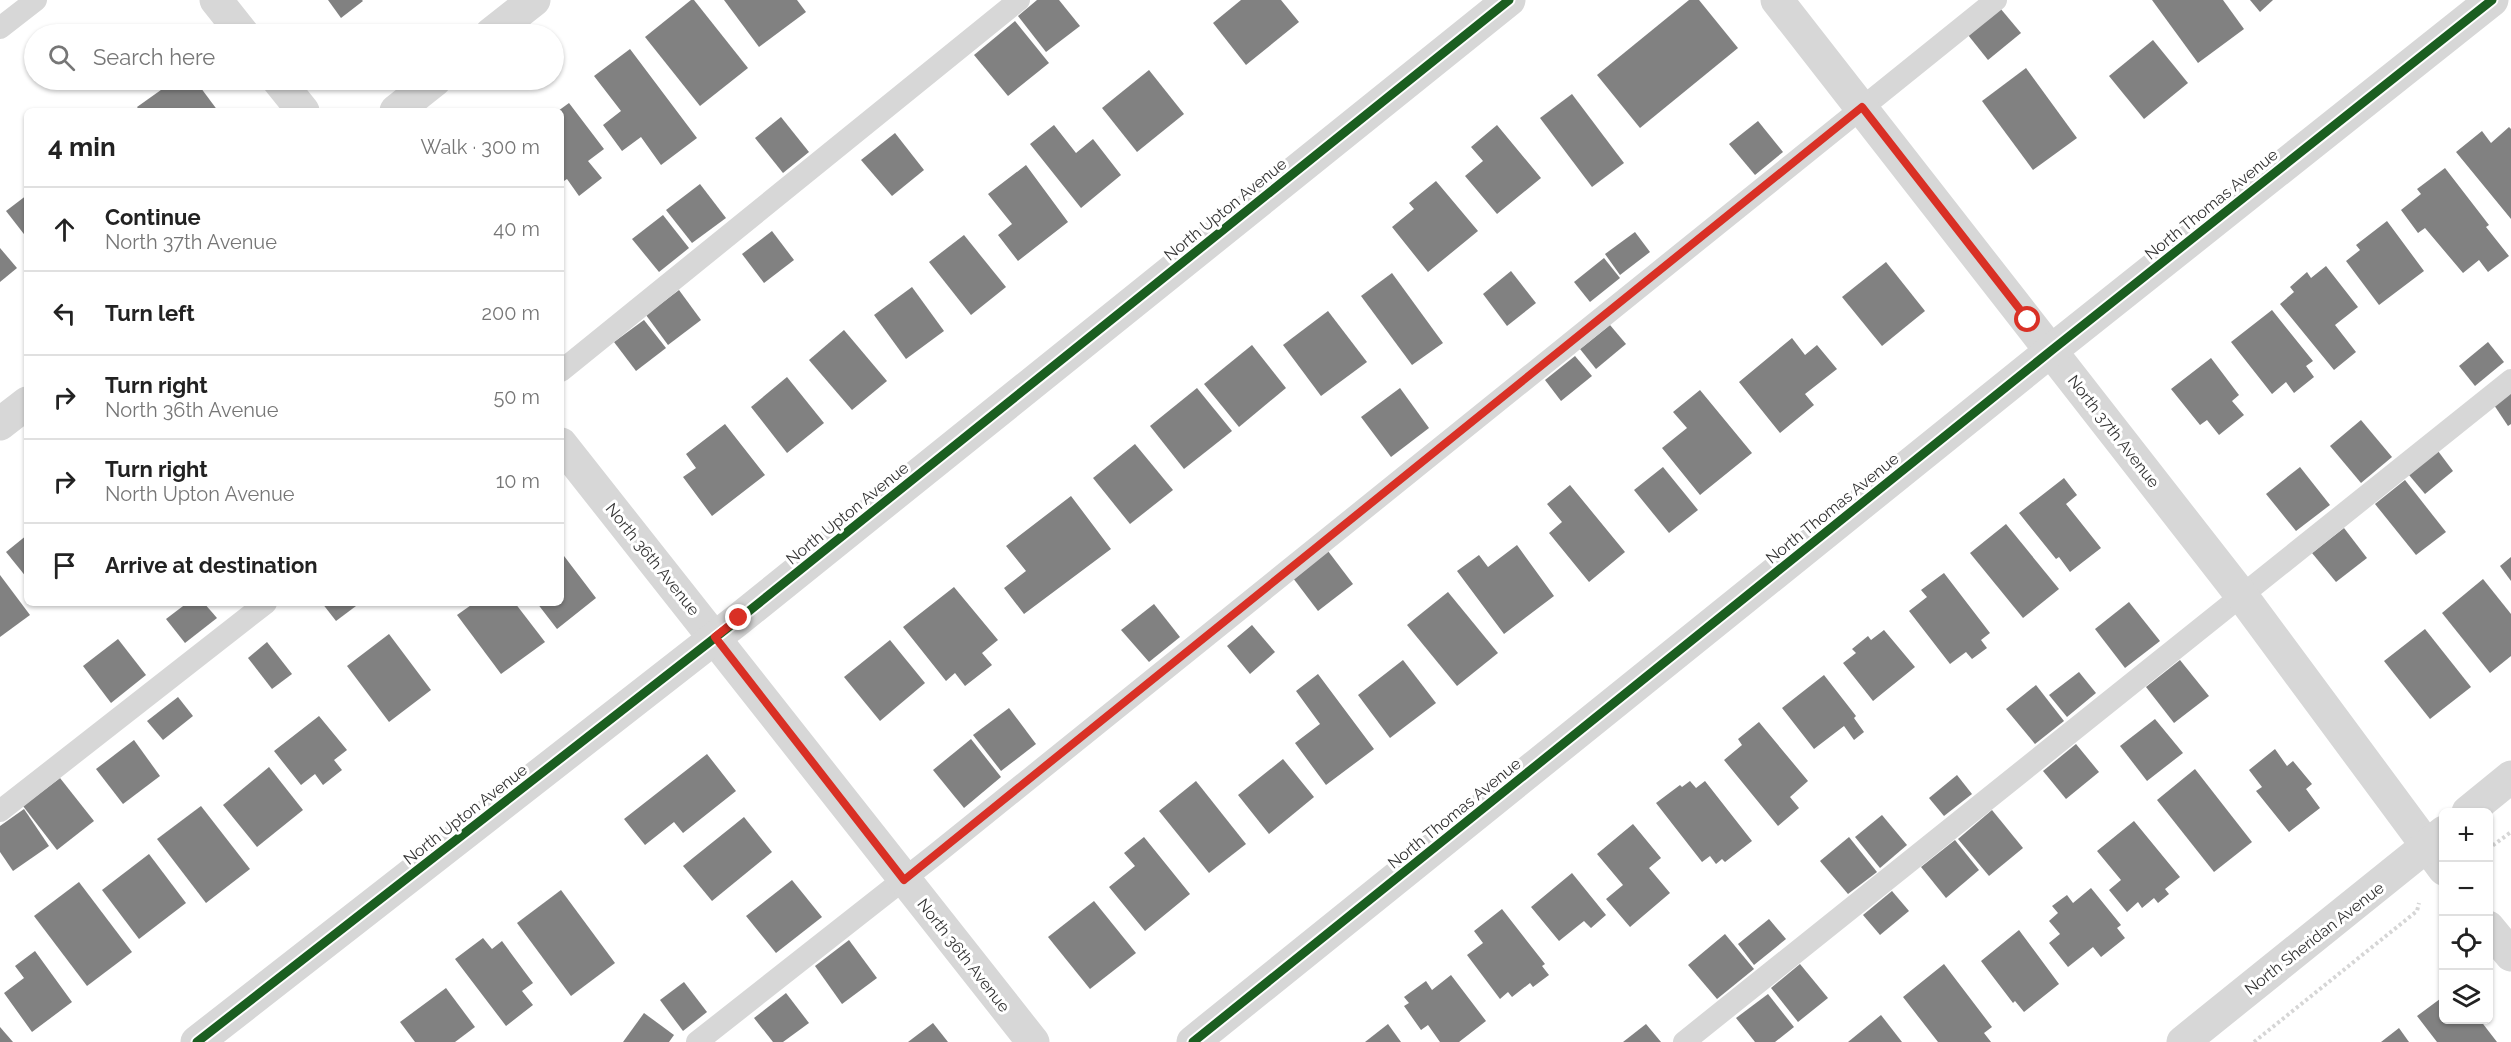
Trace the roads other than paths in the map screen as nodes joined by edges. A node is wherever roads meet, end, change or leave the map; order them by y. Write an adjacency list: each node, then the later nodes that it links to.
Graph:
1 (36, 0): 11 (lane)
2 (216, 0): 9 (street)
3 (534, 0): 10 (street)
4 (1019, 0): 18 (lane)
5 (1509, 0): 25 (street, North Upton Avenue)
6 (1777, 0): 14 (street, North 37th Avenue)
7 (1996, 0): 14 (lane)
8 (2492, 0): 17 (street, North Thomas Avenue)
9 (235, 24)
10 (504, 24)
11 (0, 28)
12 (286, 90): 15 (street)
13 (422, 90): 16 (street)
14 (1862, 107): 17 (street, North 37th Avenue); 30 (lane)
15 (301, 108)
16 (400, 108)
17 (2052, 350): 23 (street, North 37th Avenue); 36 (street, North Thomas Avenue)
18 (564, 369)
19 (2511, 380): 23 (lane)
20 (24, 405): 21 (street)
21 (0, 424)
22 (564, 448): 25 (street, North 36th Avenue)
23 (2242, 596): 29 (street, North 37th Avenue); 37 (lane)
24 (262, 606): 28 (lane)
25 (715, 637): 30 (street, North 36th Avenue); 33 (street, North Upton Avenue)
26 (2511, 777): 27 (street)
27 (2474, 808)
28 (0, 811)
29 (2438, 849): 38 (street, North Sheridan Avenue)
30 (904, 880): 34 (lane); 35 (street, North 36th Avenue)
31 (2493, 933): 32 (street)
32 (2511, 955)
33 (197, 1042)
34 (697, 1042)
35 (1033, 1042)
36 (1193, 1042)
37 (1684, 1042)
38 (2183, 1042)

